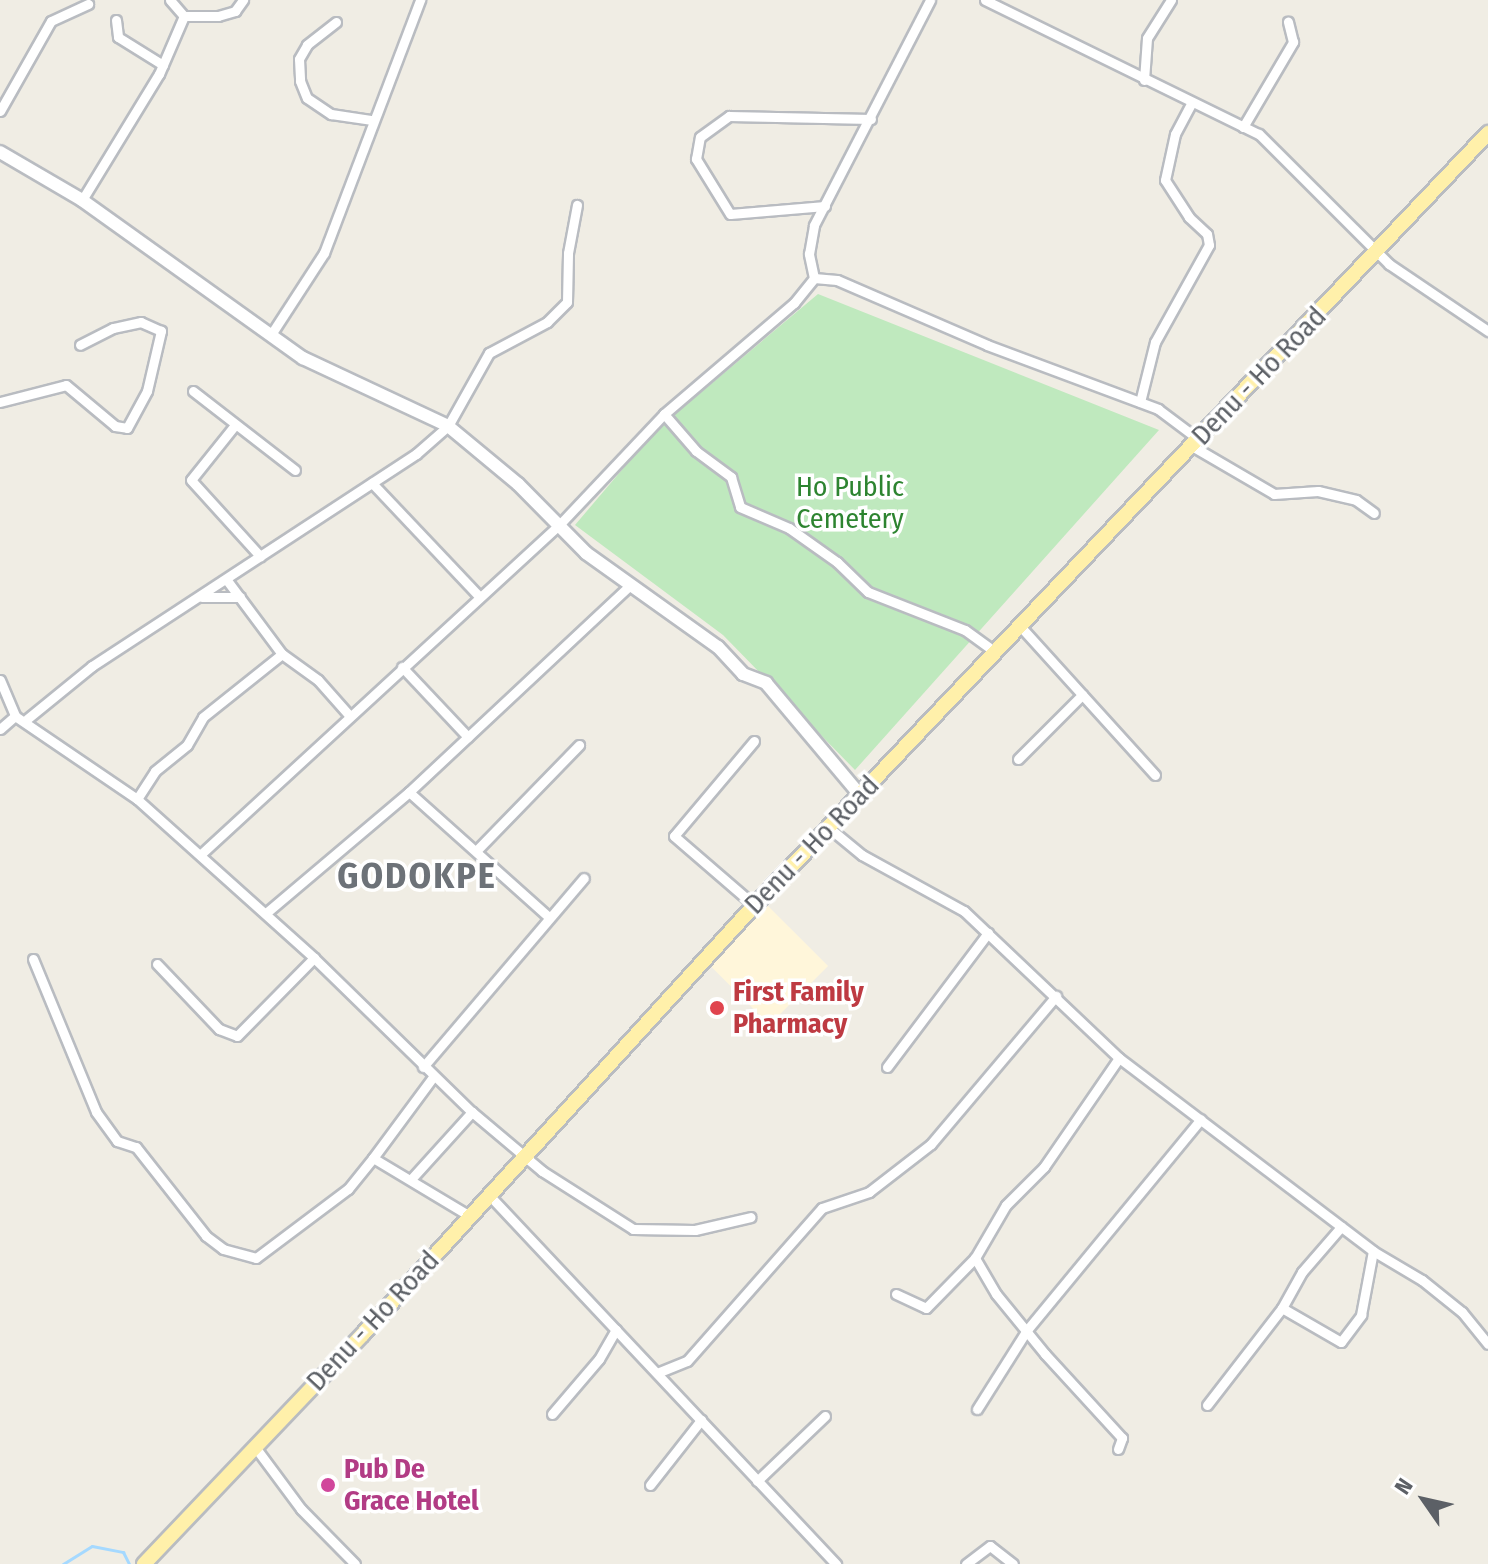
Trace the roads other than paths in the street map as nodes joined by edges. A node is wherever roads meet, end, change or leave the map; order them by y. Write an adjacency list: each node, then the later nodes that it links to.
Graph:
1 (170, 0): 8 (street)
2 (243, 0): 8 (street)
3 (420, 0): 17 (street)
4 (930, 0): 16 (street)
5 (985, 0): 13 (street)
6 (1171, 0): 13 (street)
7 (88, 4): 15 (street)
8 (184, 16): 12 (street)
9 (116, 20): 12 (street)
10 (336, 22): 17 (street)
11 (1288, 22): 18 (street)
12 (163, 65): 21 (street)
13 (1144, 80): 14 (street)
14 (1192, 102): 18 (street); 31 (street)
15 (0, 111)
16 (871, 119): 23 (street); 23 (street)
17 (371, 120): 27 (street)
18 (1243, 127): 24 (street)
19 (1488, 133): 24 (main road, Denu - Ho Road)
20 (0, 152): 21 (street)
21 (82, 200): 27 (street)
22 (577, 205): 34 (street)
23 (825, 206): 25 (street)
24 (1377, 250): 26 (street); 35 (main road, Denu - Ho Road)
25 (814, 278): 31 (street); 32 (street)
26 (1488, 331)
27 (272, 333): 34 (street)
28 (80, 345): 30 (street)
29 (193, 391): 33 (street)
30 (0, 402)
31 (1140, 402): 35 (street)
32 (664, 414): 39 (street); 47 (street)
33 (235, 425): 36 (street); 40 (street)
34 (448, 426): 37 (street); 39 (street)
35 (1195, 442): 38 (street); 46 (main road, Denu - Ho Road)
36 (295, 470)
37 (372, 483): 40 (street); 43 (street)
38 (1374, 513)
39 (560, 524): 42 (street); 43 (street)
40 (260, 556): 41 (street)
41 (226, 579): 44 (street); 45 (street)
42 (630, 585): 56 (street); 62 (street)
43 (479, 596): 49 (street)
44 (202, 597): 45 (street); 54 (street)
45 (240, 597): 48 (street)
46 (1020, 626): 47 (main road, Denu - Ho Road); 51 (street)
47 (995, 652): 62 (main road, Denu - Ho Road)
48 (282, 654): 53 (street); 63 (street)
49 (402, 667): 53 (street); 56 (street)
50 (0, 680): 52 (street)
51 (1082, 695): 59 (street); 60 (street)
52 (15, 716): 54 (street); 55 (street)
53 (350, 716): 66 (street)
54 (27, 719): 63 (street)
55 (0, 729)
56 (468, 737): 61 (street)
57 (754, 741): 68 (street)
58 (579, 745): 65 (street)
59 (1018, 759)
60 (1155, 775)
61 (409, 792): 65 (street); 69 (street)
62 (859, 794): 64 (main road, Denu - Ho Road)
63 (137, 799): 66 (street)
64 (828, 827): 68 (main road, Denu - Ho Road); 71 (street)
65 (476, 851): 70 (street)
66 (200, 855): 69 (street)
67 (584, 878): 70 (street)
68 (754, 905): 82 (main road, Denu - Ho Road)
69 (266, 913): 72 (street)
70 (549, 917): 77 (street)
71 (988, 933): 75 (street); 78 (street)
72 (314, 958): 74 (street); 77 (street)
73 (33, 959): 83 (street)
74 (157, 964)
75 (1056, 996): 76 (street); 96 (street)
76 (1119, 1058): 81 (street); 90 (street)
77 (423, 1067): 79 (street)
78 (887, 1067)
79 (433, 1077): 80 (street); 83 (street)
80 (472, 1112): 82 (street); 84 (street)
81 (1201, 1119): 88 (street); 94 (street)
82 (522, 1156): 85 (main road, Denu - Ho Road); 87 (street)
83 (373, 1158): 84 (street)
84 (413, 1177): 86 (street)
85 (489, 1195): 86 (main road, Denu - Ho Road); 93 (street)
86 (470, 1216): 102 (main road, Denu - Ho Road)
87 (751, 1217)
88 (1341, 1227): 89 (street); 92 (street)
89 (1373, 1251): 92 (street); 95 (street)
90 (975, 1258): 91 (street); 94 (street)
91 (896, 1294)
92 (1282, 1308): 97 (street)
93 (616, 1330): 96 (street); 99 (street)
94 (1027, 1330): 98 (street); 103 (street)
95 (1488, 1344)
96 (657, 1373): 101 (street)
97 (1207, 1405)
98 (977, 1409)
99 (552, 1414)
100 (825, 1416): 104 (street)
101 (701, 1420): 104 (street); 105 (street)
102 (255, 1447): 107 (main road, Denu - Ho Road); 108 (street)
103 (1118, 1449)
104 (757, 1481): 106 (street)
105 (650, 1485)
106 (833, 1563)
107 (144, 1564)
108 (355, 1564)
109 (966, 1564): 110 (street)
110 (1013, 1564)

